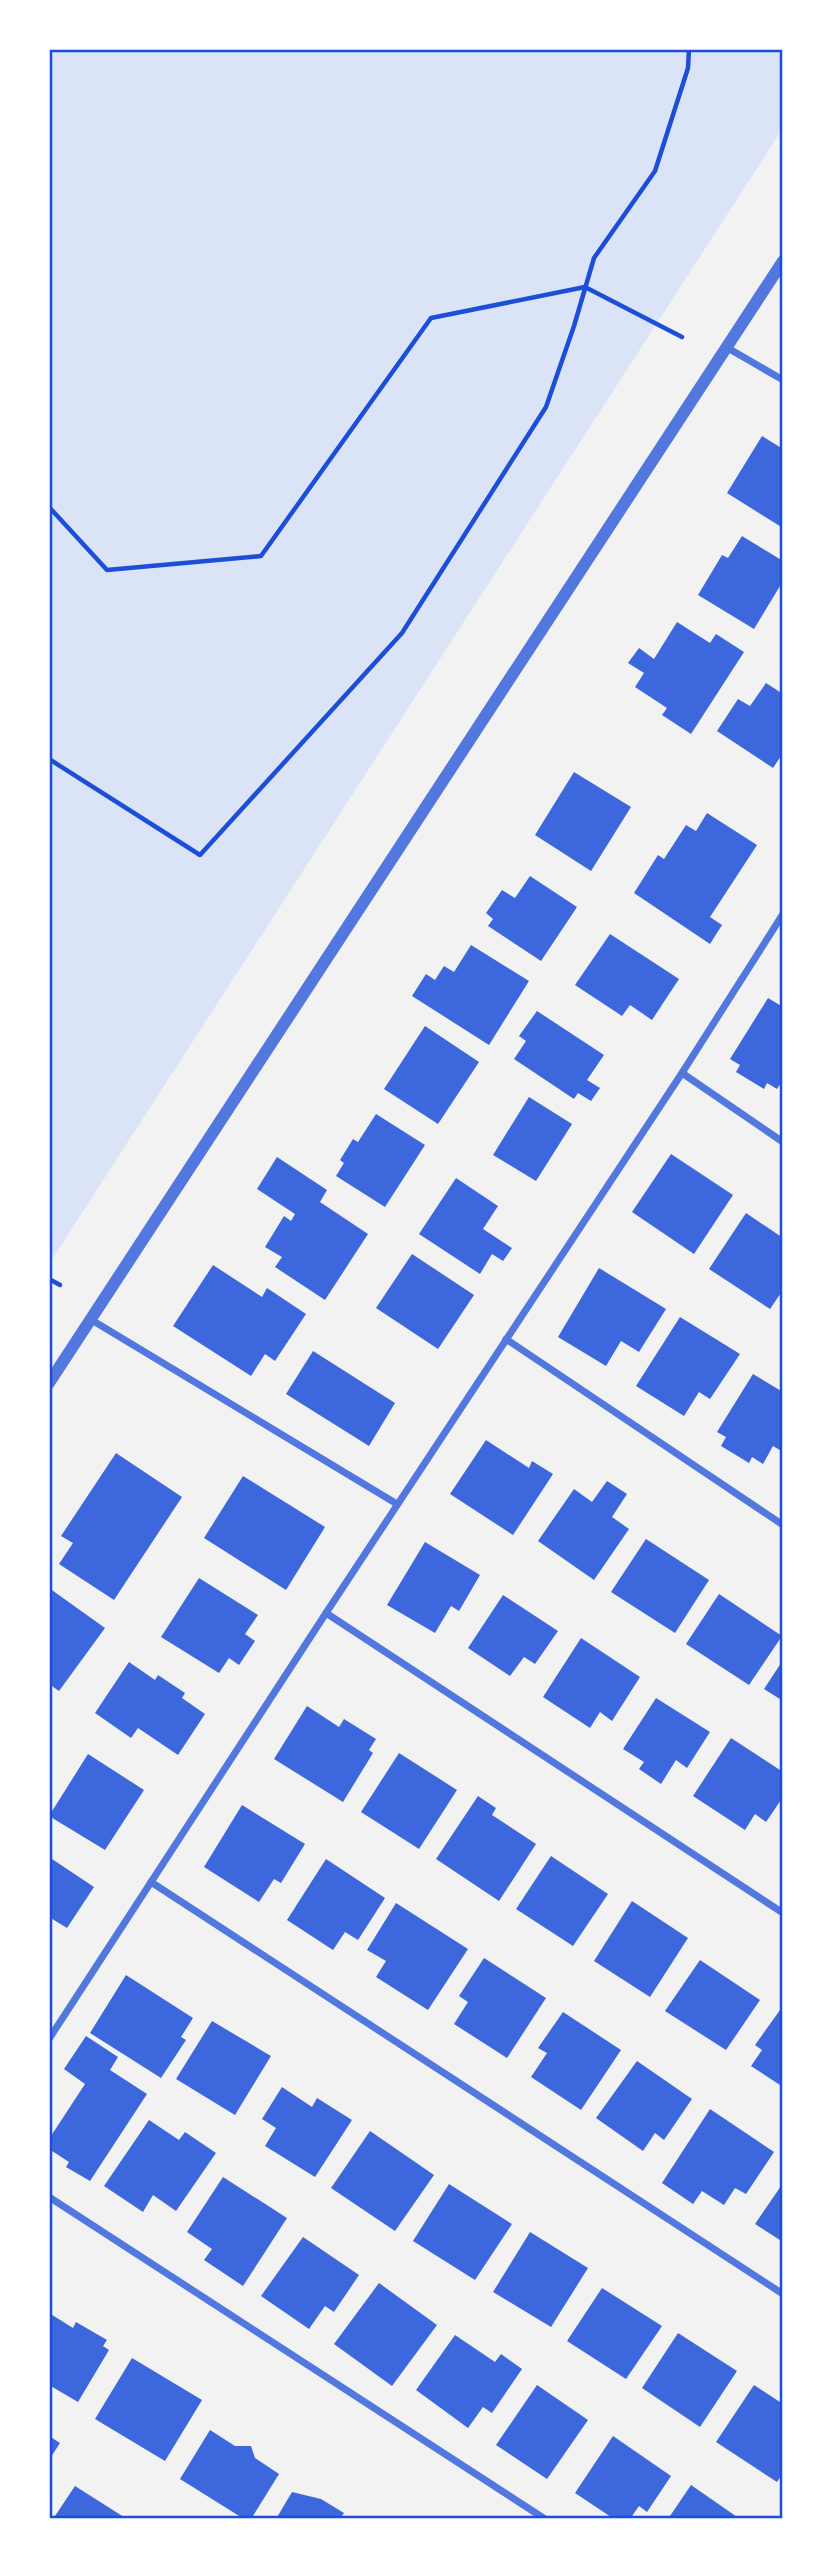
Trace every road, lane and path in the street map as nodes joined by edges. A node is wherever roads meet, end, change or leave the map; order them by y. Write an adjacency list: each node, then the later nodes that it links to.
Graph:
1 (689, 49): 3 (path)
2 (783, 261): 5 (street)
3 (585, 287): 4 (path); 7 (path); 8 (path)
4 (682, 337)
5 (726, 347): 6 (street); 14 (street)
6 (783, 380)
7 (49, 507)
8 (49, 759)
9 (783, 914): 10 (street)
10 (682, 1073): 11 (street); 15 (street)
11 (783, 1142)
12 (49, 1279): 13 (path)
13 (60, 1285)
14 (90, 1319): 16 (street); 17 (street)
15 (506, 1339): 17 (street); 18 (street)
16 (49, 1383)
17 (397, 1504): 19 (street)
18 (783, 1525)
19 (326, 1613): 20 (street); 21 (street)
20 (151, 1882): 22 (street); 24 (street)
21 (783, 1913)
22 (49, 2039)
23 (49, 2197): 25 (street)
24 (783, 2294)
25 (545, 2519)

